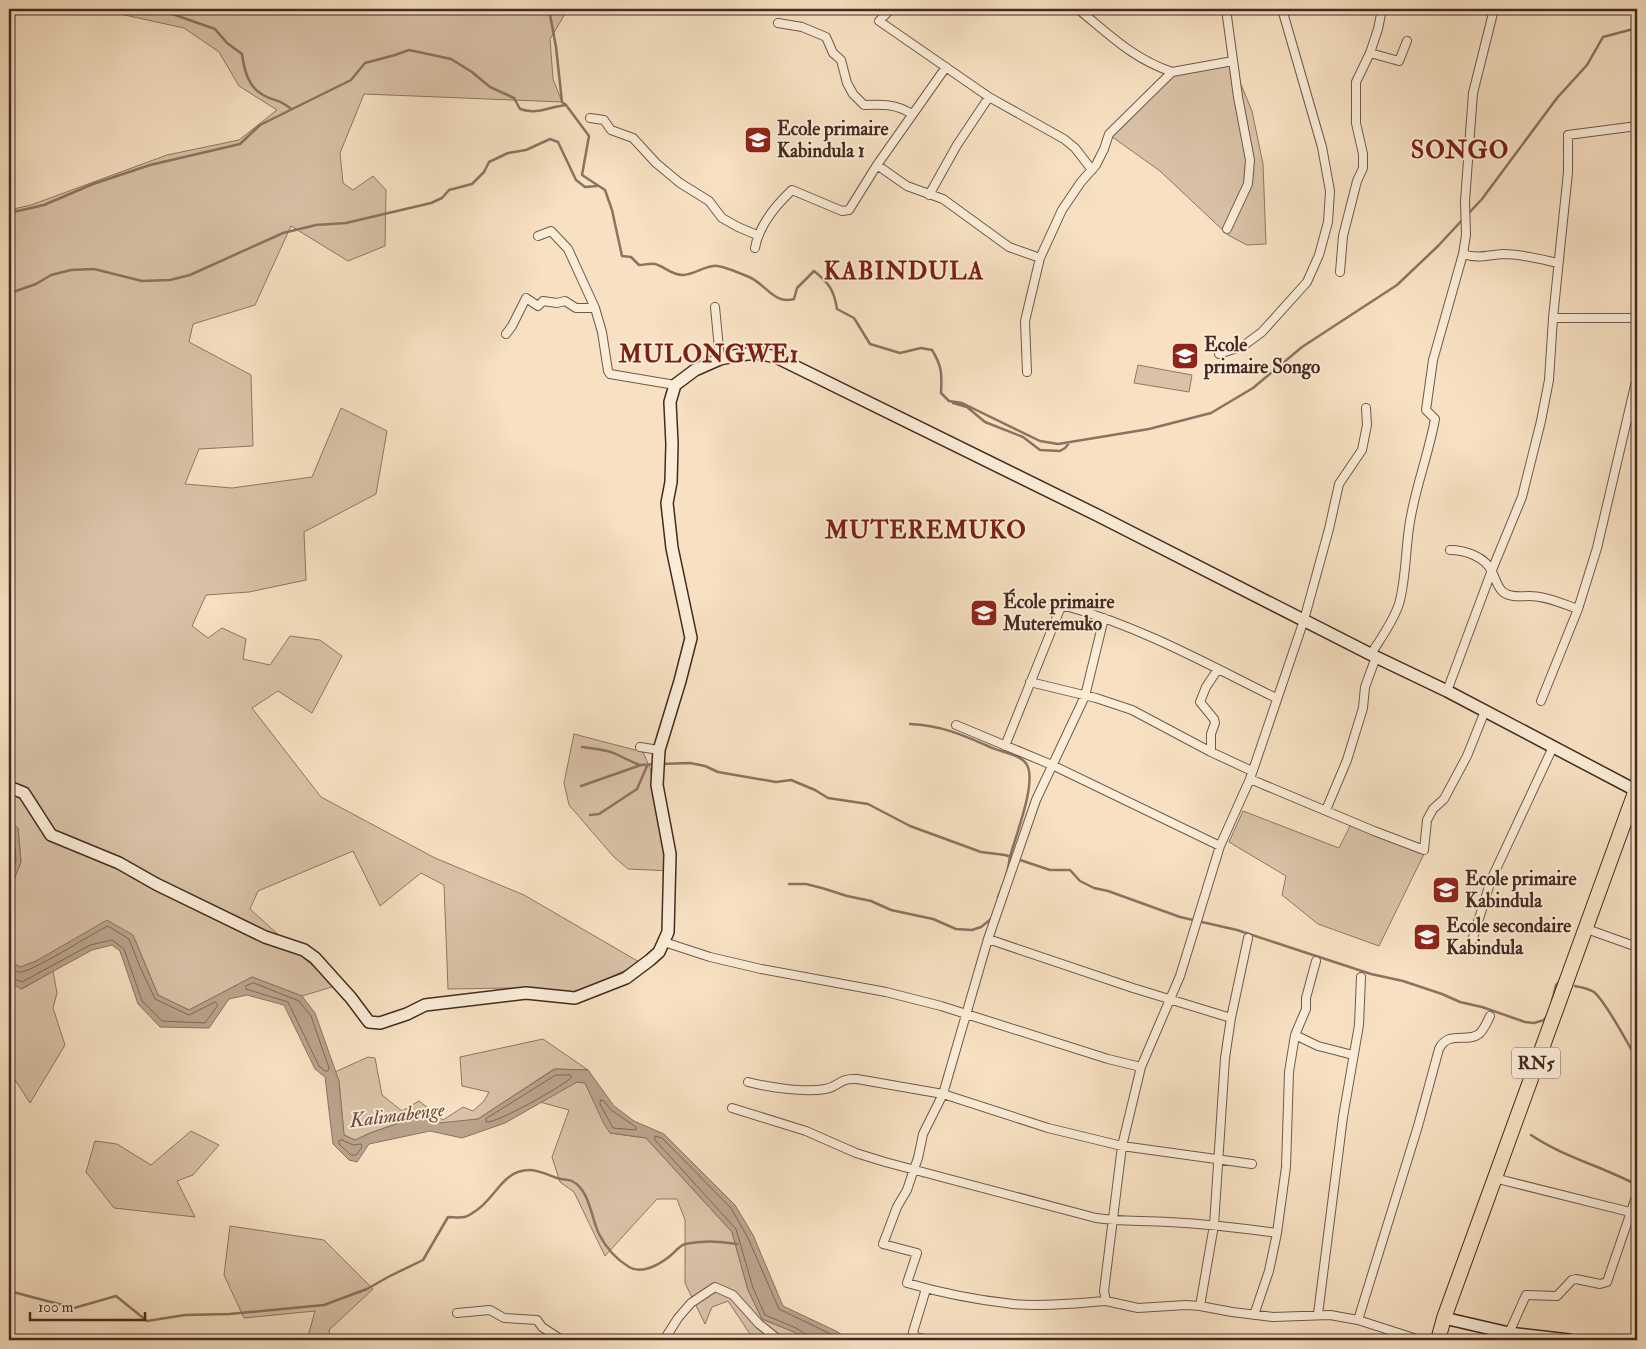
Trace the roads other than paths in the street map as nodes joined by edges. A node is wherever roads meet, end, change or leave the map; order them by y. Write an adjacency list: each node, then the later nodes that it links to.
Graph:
1 (891, 9): 12 (street)
2 (1078, 9): 13 (street)
3 (1236, 9): 7 (street)
4 (1282, 9): 34 (street)
5 (1382, 9): 10 (street)
6 (1494, 9): 25 (street)
7 (1226, 10): 11 (street)
8 (778, 23): 15 (street)
9 (1407, 40): 10 (street)
10 (1370, 53): 28 (street)
11 (1233, 61): 13 (street); 21 (street)
12 (946, 67): 14 (street); 15 (street)
13 (1172, 72): 19 (street)
14 (989, 97): 19 (street); 20 (street)
15 (912, 114): 18 (street)
16 (590, 118): 22 (street)
17 (1637, 126): 27 (street)
18 (877, 165): 20 (street); 22 (street)
19 (1092, 170): 26 (street)
20 (929, 195): 26 (street)
21 (1227, 229)
22 (757, 234): 24 (street)
23 (538, 236): 30 (street)
24 (755, 248)
25 (1464, 254): 27 (street); 45 (street)
26 (1040, 258): 36 (street)
27 (1558, 262): 31 (street)
28 (1340, 272)
29 (715, 307): 35 (street)
30 (595, 308): 33 (street); 38 (street)
31 (1553, 318): 32 (street); 41 (street)
32 (1637, 318)
33 (506, 334)
34 (1219, 354)
35 (720, 359): 38 (street); 44 (street)
36 (1027, 372)
37 (1637, 377): 42 (street)
38 (675, 385): 57 (street)
39 (1366, 408): 44 (street)
40 (1450, 550): 41 (street)
41 (1492, 570): 42 (street); 48 (street)
42 (1578, 609): 51 (street)
43 (1104, 618): 46 (street); 47 (street); 49 (street)
44 (1304, 620): 45 (street); 50 (street)
45 (1374, 656): 48 (street); 63 (street)
46 (1218, 669): 50 (street); 58 (street)
47 (1030, 682): 49 (street); 54 (street)
48 (1446, 691): 52 (street)
49 (1085, 696): 58 (street); 59 (street)
50 (1276, 698): 60 (street)
51 (1541, 701)
52 (1485, 711): 56 (street); 63 (street)
53 (956, 725): 54 (street)
54 (1005, 746): 59 (street)
55 (640, 747): 57 (street)
56 (1553, 747): 62 (street); 68 (street)
57 (659, 750): 69 (street)
58 (1211, 752): 60 (street)
59 (1052, 765): 64 (street); 67 (street)
60 (1251, 775): 63 (street); 64 (street)
61 (9, 787): 69 (street)
62 (1637, 790): 65 (highway, RN5)
63 (1326, 810)
64 (1220, 846): 73 (street)
65 (1584, 928): 70 (street); 87 (highway, RN5)
66 (1248, 938): 76 (street)
67 (988, 939): 73 (street); 74 (street)
68 (1472, 941)
69 (664, 942): 74 (street)
70 (1637, 947)
71 (1316, 961): 77 (street)
72 (1361, 977): 78 (street)
73 (1169, 998): 76 (street); 79 (street)
74 (966, 1014): 79 (street); 81 (street)
75 (1490, 1016): 100 (street)
76 (1231, 1018): 84 (street)
77 (1295, 1035): 78 (street); 92 (street)
78 (1352, 1055): 97 (street)
79 (1141, 1067): 83 (street)
80 (748, 1082): 81 (street)
81 (943, 1094): 83 (street); 86 (street)
82 (732, 1108): 86 (street)
83 (1122, 1146): 84 (street); 90 (street)
84 (1217, 1158): 85 (street); 91 (street)
85 (1252, 1164)
86 (914, 1171): 90 (street); 93 (street)
87 (1494, 1178): 89 (street); 99 (highway, RN5)
88 (1637, 1194): 89 (street)
89 (1630, 1212): 101 (street)
90 (1112, 1220): 91 (street); 94 (street)
91 (1214, 1225): 92 (street); 95 (street)
92 (1277, 1233): 98 (street)
93 (926, 1289): 94 (street); 105 (street)
94 (1106, 1301): 95 (street)
95 (1200, 1306): 98 (street)
96 (457, 1313): 102 (street)
97 (1318, 1314): 98 (street); 100 (street)
98 (1254, 1315)
99 (1444, 1318): 101 (street); 107 (highway, RN5)
100 (1358, 1320): 106 (street)
101 (1509, 1333): 108 (street)
102 (562, 1340)
103 (664, 1340): 104 (street)
104 (779, 1340)
105 (928, 1340)
106 (1420, 1340)
107 (1438, 1340)
108 (1569, 1340)

